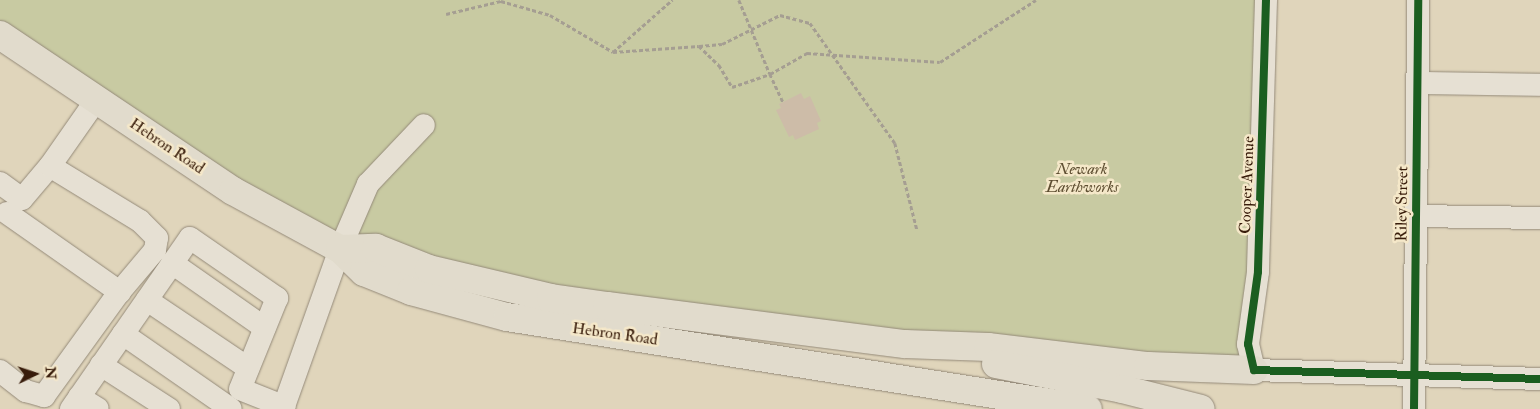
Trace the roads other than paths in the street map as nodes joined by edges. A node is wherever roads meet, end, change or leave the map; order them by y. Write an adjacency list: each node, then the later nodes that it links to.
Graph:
1 (1266, 0): 22 (street, Cooper Avenue)
2 (1418, 0): 4 (street, Riley Street)
3 (0, 35): 6 (highway, Hebron Road)
4 (1418, 83): 5 (street); 11 (street, Riley Street)
5 (1540, 85)
6 (97, 99): 8 (street); 13 (highway, Hebron Road)
7 (424, 125): 13 (street)
8 (50, 166): 10 (street); 15 (street)
9 (0, 183): 10 (street)
10 (10, 211): 15 (street)
11 (1415, 216): 12 (street); 24 (street, Riley Street)
12 (1540, 218)
13 (340, 248): 19 (highway, Hebron Road); 26 (highway, Hebron Road); 29 (street)
14 (172, 263): 16 (street); 17 (street); 17 (street)
15 (120, 292): 23 (street)
16 (147, 300): 18 (street); 21 (street)
17 (264, 328): 21 (street)
18 (123, 334): 20 (street); 27 (street)
19 (905, 344): 22 (highway); 34 (highway)
20 (102, 365): 28 (street); 31 (street)
21 (248, 368): 27 (street)
22 (1254, 370): 24 (street)
23 (0, 371)
24 (1414, 377): 25 (street); 35 (street, Riley Street)
25 (1540, 378)
26 (904, 379): 32 (highway); 33 (highway)
27 (234, 402): 29 (street)
28 (75, 403): 30 (street)
29 (284, 408)
30 (98, 409)
31 (169, 409)
32 (997, 409)
33 (1088, 409)
34 (1201, 409)
35 (1414, 409)

